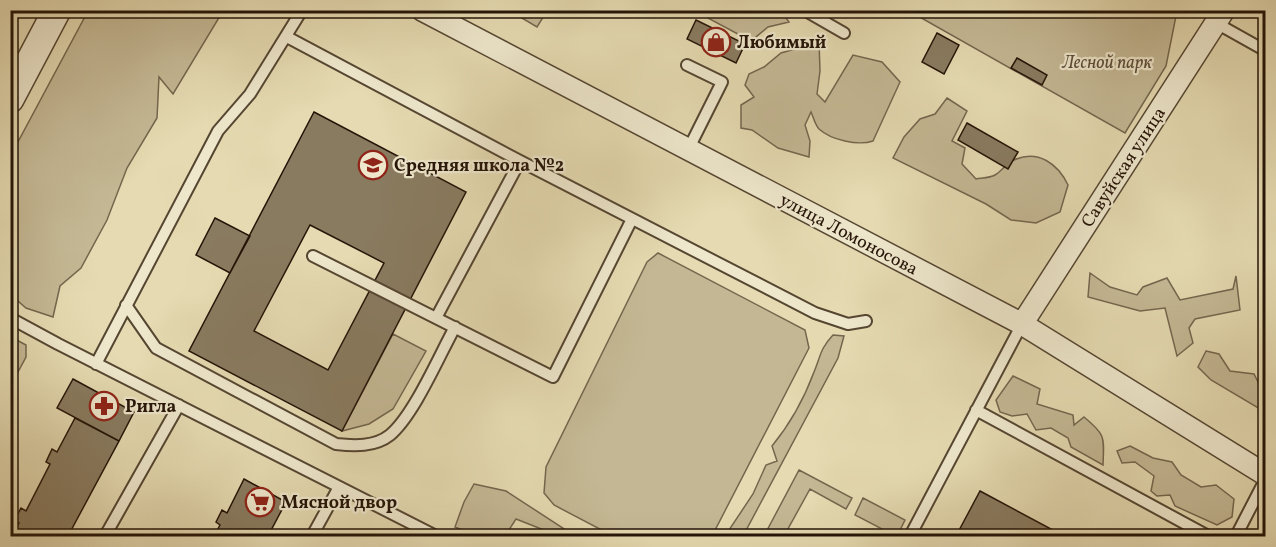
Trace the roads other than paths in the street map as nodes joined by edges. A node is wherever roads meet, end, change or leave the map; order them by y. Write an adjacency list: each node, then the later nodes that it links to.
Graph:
1 (57, 10): 10 (street)
2 (302, 10): 7 (lane)
3 (422, 10): 11 (street, улица Ломоносова)
4 (804, 10): 6 (lane)
5 (1220, 17): 8 (lane); 19 (street, Савуйская улица)
6 (844, 33)
7 (287, 37): 12 (lane); 15 (lane)
8 (1266, 51)
9 (687, 65): 11 (lane)
10 (10, 99)
11 (688, 150): 19 (street, улица Ломоносова)
12 (520, 161): 13 (lane); 17 (lane)
13 (632, 219): 18 (lane); 20 (lane)
14 (313, 256): 17 (lane)
15 (126, 305): 20 (lane); 21 (lane)
16 (10, 318): 21 (lane)
17 (436, 318): 20 (lane)
18 (866, 321)
19 (1022, 324): 23 (lane); 24 (street, улица Ломоносова)
20 (454, 327)
21 (96, 363): 22 (lane)
22 (179, 405): 25 (lane); 26 (lane)
23 (976, 410): 29 (lane); 30 (lane)
24 (1266, 477): 31 (lane)
25 (339, 487): 27 (lane); 28 (lane)
26 (105, 537)
27 (312, 537)
28 (436, 537)
29 (910, 537)
30 (1208, 537)
31 (1236, 537)

